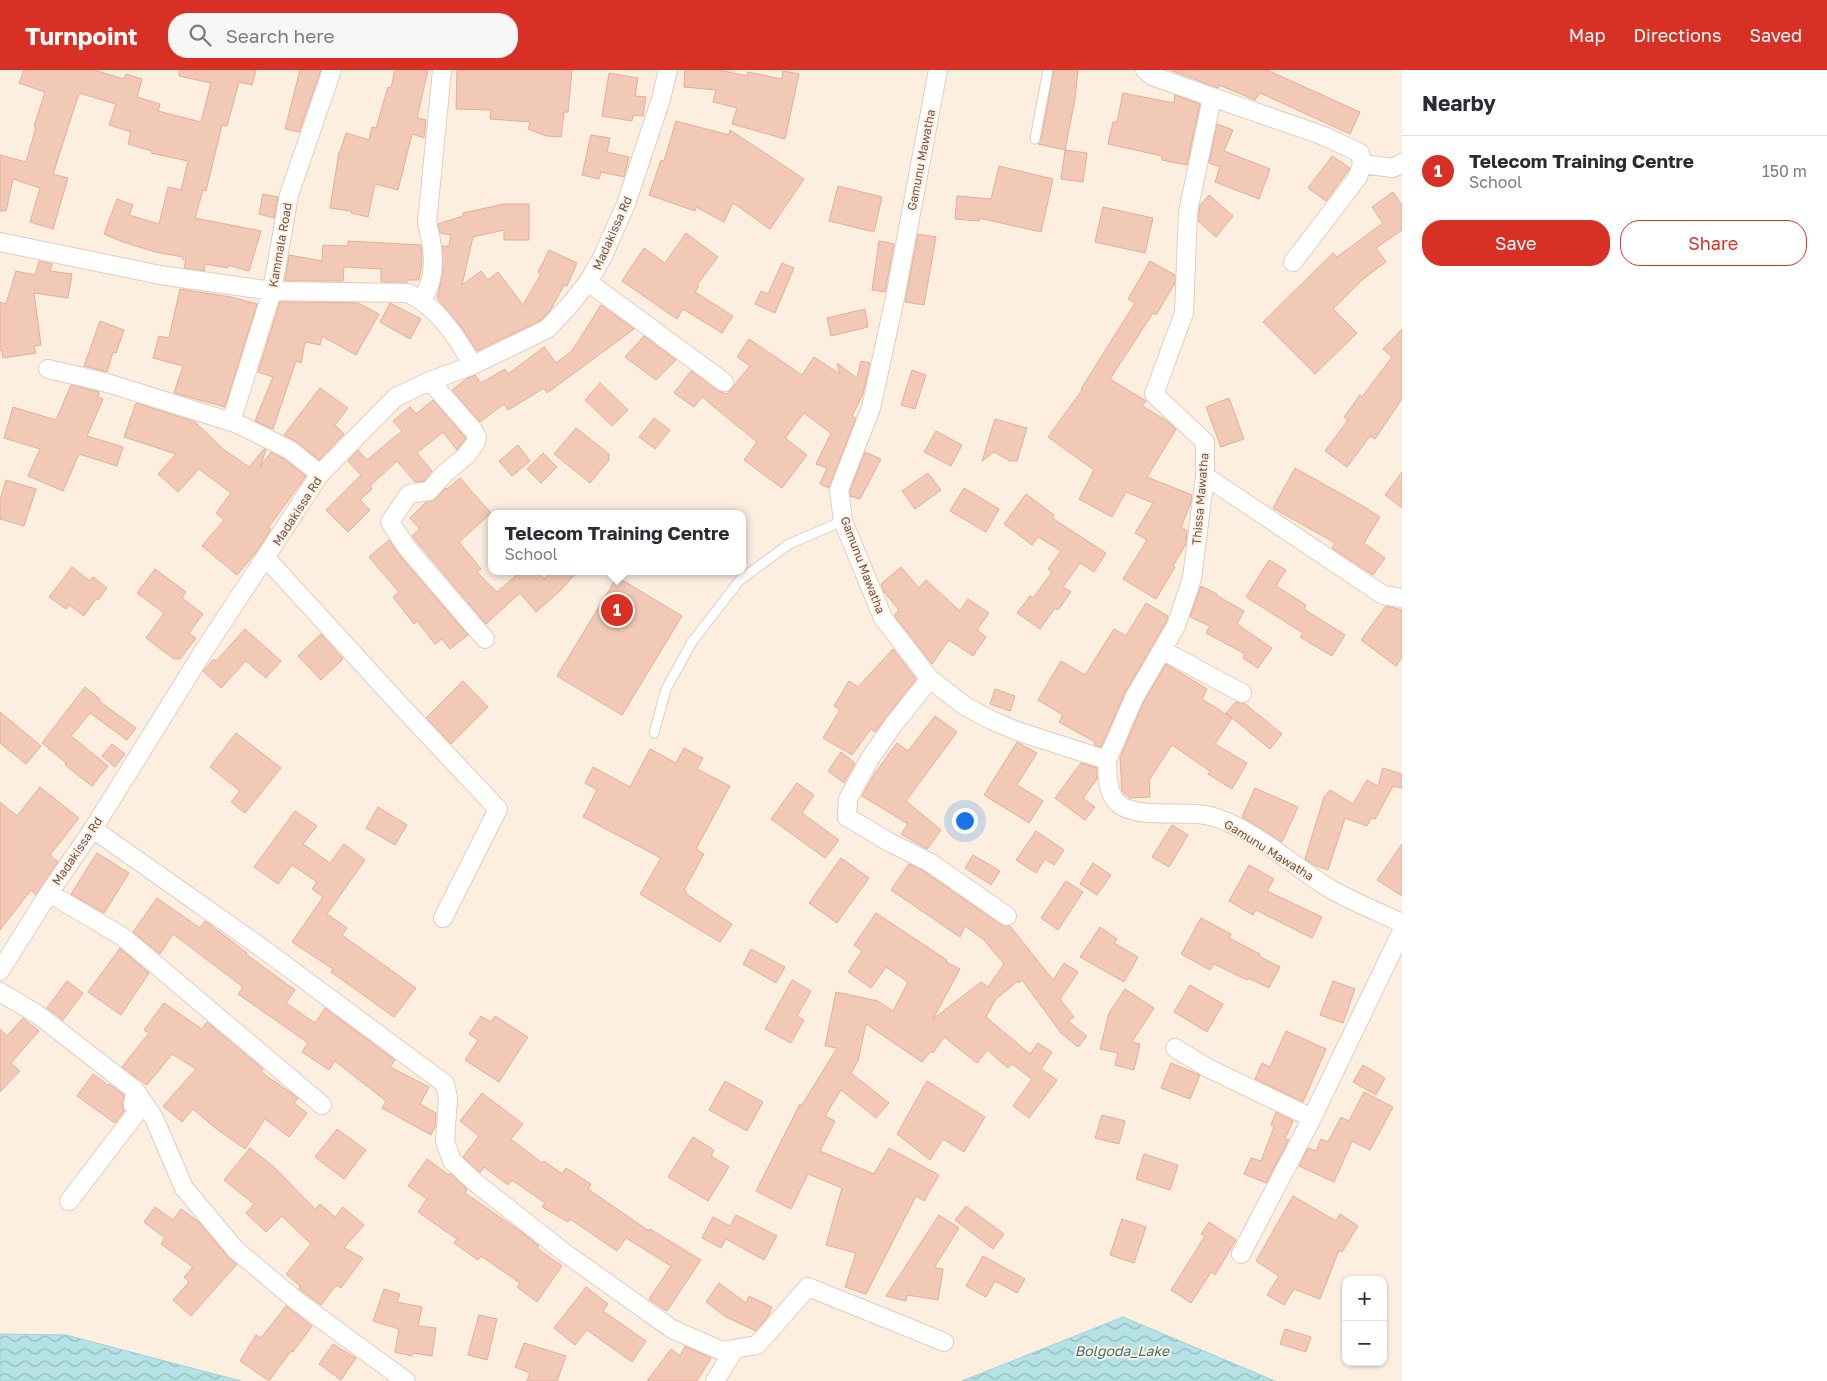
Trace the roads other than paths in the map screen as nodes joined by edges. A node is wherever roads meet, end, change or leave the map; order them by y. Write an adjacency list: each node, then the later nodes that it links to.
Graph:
1 (332, 70): 14 (street, Kammala Road)
2 (442, 70): 15 (street)
3 (668, 70): 13 (street, Madakissa Rd)
4 (938, 70): 23 (street, Gamunu Mawatha)
5 (1048, 70): 8 (lane)
6 (1145, 70): 7 (street)
7 (1212, 98): 10 (street); 22 (street, Thissa Mawatha)
8 (1035, 138)
9 (1402, 162): 10 (street)
10 (1362, 164): 12 (street)
11 (0, 242): 14 (street)
12 (1293, 262)
13 (588, 282): 16 (street, Madakissa Rd); 19 (street)
14 (272, 291): 15 (street); 20 (street, Kammala Road)
15 (422, 299): 16 (street)
16 (473, 366): 18 (street, Madakissa Rd)
17 (48, 369): 20 (street)
18 (430, 382): 21 (street, Madakissa Rd); 26 (street)
19 (724, 382)
20 (231, 422): 21 (street)
21 (320, 474): 24 (street, Madakissa Rd)
22 (1205, 476): 25 (street); 27 (street, Thissa Mawatha)
23 (843, 520): 28 (street, Gamunu Mawatha); 30 (lane)
24 (266, 558): 32 (street, Madakissa Rd); 35 (street)
25 (1402, 598)
26 (485, 639)
27 (1162, 650): 29 (street); 31 (street, Thissa Mawatha)
28 (930, 679): 31 (street, Gamunu Mawatha); 34 (street)
29 (1242, 693)
30 (654, 733)
31 (1107, 760): 36 (street, Gamunu Mawatha)
32 (93, 828): 33 (street, Madakissa Rd); 46 (street)
33 (49, 893): 37 (street, Madakissa Rd); 41 (street)
34 (1007, 916)
35 (443, 918)
36 (1401, 933): 42 (street)
37 (0, 971)
38 (0, 992): 40 (street)
39 (1175, 1048): 42 (street)
40 (135, 1090): 43 (street); 47 (street)
41 (322, 1105)
42 (1312, 1118): 44 (street)
43 (69, 1201)
44 (1241, 1254)
45 (944, 1342): 46 (street)
46 (734, 1350): 48 (street)
47 (406, 1381)
48 (714, 1381)

